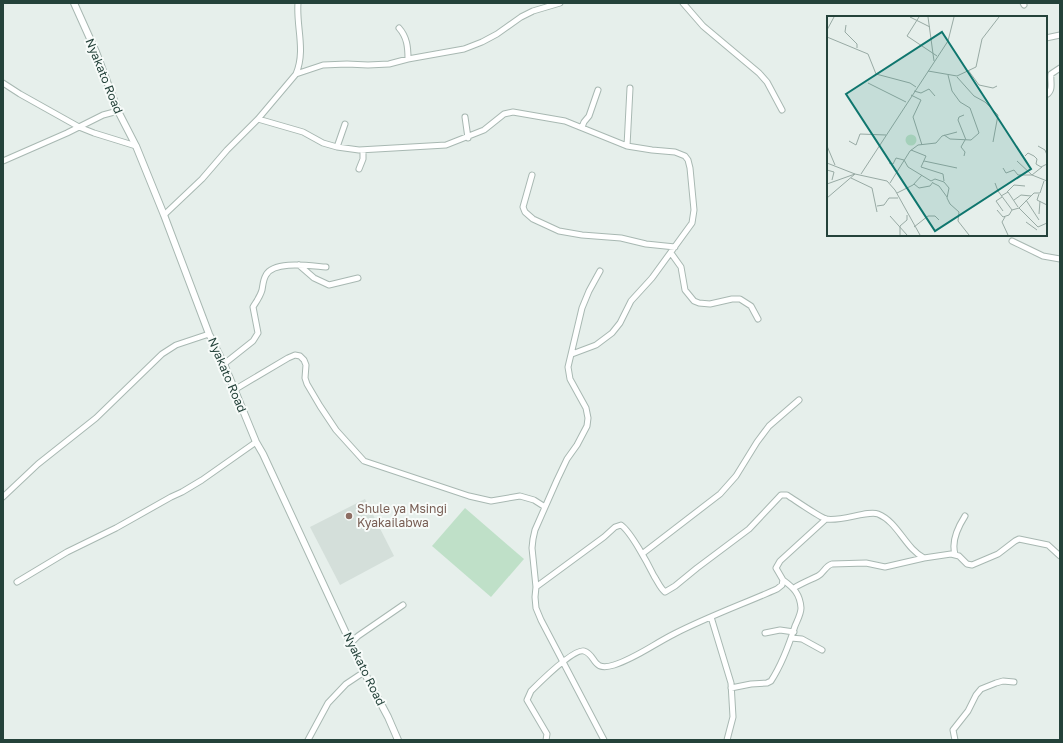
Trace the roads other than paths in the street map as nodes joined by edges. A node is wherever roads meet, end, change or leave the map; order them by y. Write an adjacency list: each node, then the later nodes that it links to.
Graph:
1 (74, 3): 15 (street, Nyakato Road)
2 (298, 3): 10 (street)
3 (560, 3): 8 (street)
4 (683, 3): 16 (street)
5 (399, 28): 8 (street)
6 (1060, 35): 7 (street)
7 (1047, 38)
8 (408, 59): 10 (street)
9 (1060, 68): 14 (street)
10 (296, 74): 18 (street)
11 (3, 83): 20 (street)
12 (630, 88): 24 (street)
13 (598, 90): 21 (street)
14 (1047, 95)
15 (118, 110): 20 (street); 23 (street, Nyakato Road)
16 (782, 110)
17 (465, 117): 22 (street)
18 (258, 119): 25 (street); 30 (street)
19 (345, 124): 25 (street)
20 (79, 127): 23 (street); 27 (street)
21 (582, 127): 22 (street); 24 (street)
22 (468, 138): 26 (street)
23 (136, 146): 30 (street, Nyakato Road)
24 (627, 146): 32 (street)
25 (337, 147): 26 (street)
26 (363, 150): 28 (street)
27 (3, 161)
28 (359, 169)
29 (532, 175): 32 (street)
30 (164, 215): 40 (street, Nyakato Road)
31 (1012, 241): 34 (street)
32 (675, 247): 33 (street)
33 (671, 253): 39 (street); 41 (street)
34 (1060, 260)
35 (298, 265): 36 (street); 38 (street); 42 (street)
36 (326, 267)
37 (600, 271): 41 (street)
38 (358, 278)
39 (758, 319)
40 (209, 334): 42 (street, Nyakato Road); 46 (street)
41 (572, 354): 47 (street)
42 (224, 364): 43 (street, Nyakato Road)
43 (234, 390): 45 (street, Nyakato Road); 47 (street)
44 (799, 400): 50 (street)
45 (256, 442): 55 (street); 63 (street, Nyakato Road)
46 (3, 497)
47 (544, 507): 56 (street)
48 (965, 516): 51 (street)
49 (826, 519): 50 (street); 53 (street); 54 (street)
50 (642, 554): 56 (street)
51 (955, 554): 52 (street); 53 (street)
52 (1060, 556)
53 (924, 558): 57 (street)
54 (783, 580): 57 (street); 59 (street)
55 (17, 582)
56 (536, 587): 65 (street)
57 (794, 588): 60 (street)
58 (403, 605): 63 (street)
59 (711, 617): 65 (street); 68 (street)
60 (794, 632): 61 (street); 62 (street)
61 (765, 633)
62 (792, 638): 64 (street); 68 (street)
63 (351, 643): 66 (street, Nyakato Road)
64 (822, 650)
65 (562, 662): 71 (street); 72 (street)
66 (364, 672): 69 (street); 70 (street, Nyakato Road)
67 (1014, 682): 74 (street)
68 (731, 688): 73 (street)
69 (308, 740)
70 (398, 740)
71 (546, 740)
72 (604, 740)
73 (727, 740)
74 (955, 740)

